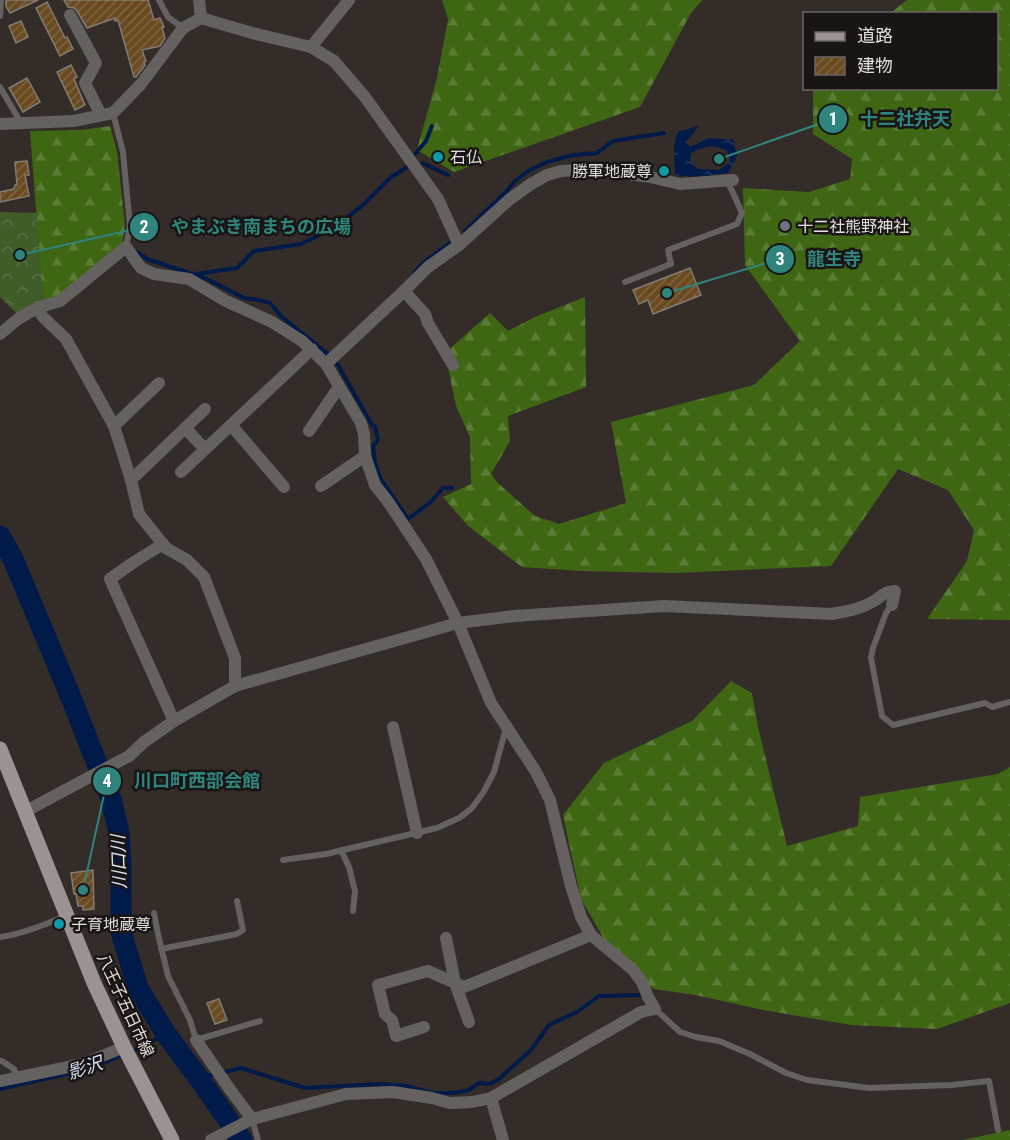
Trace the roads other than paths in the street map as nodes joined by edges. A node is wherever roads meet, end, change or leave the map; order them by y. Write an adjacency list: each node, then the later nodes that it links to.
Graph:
1 (1, 0): 6 (lane)
2 (159, 0): 8 (lane)
3 (199, 0): 7 (street)
4 (349, 0): 9 (street)
5 (70, 15): 11 (street)
6 (0, 16)
7 (201, 18): 8 (street); 9 (street)
8 (183, 28): 11 (street)
9 (311, 47): 15 (street)
10 (0, 87): 12 (lane)
11 (107, 114): 12 (street); 16 (lane)
12 (21, 123): 13 (street)
13 (0, 124)
14 (730, 181): 15 (street); 17 (lane)
15 (459, 244): 18 (street)
16 (126, 247): 19 (street); 21 (street)
17 (625, 282)
18 (404, 291): 22 (street); 23 (street)
19 (37, 309): 20 (street); 28 (street)
20 (0, 334)
21 (312, 349): 22 (street); 27 (street)
22 (326, 364): 25 (street)
23 (453, 365)
24 (159, 383): 28 (street)
25 (339, 387): 30 (street); 32 (street)
26 (205, 409): 29 (street)
27 (231, 425): 31 (street); 36 (street)
28 (114, 426): 34 (street)
29 (185, 428): 31 (street); 34 (street)
30 (309, 431)
31 (205, 449): 33 (street)
32 (365, 456): 35 (street); 39 (street)
33 (181, 472)
34 (131, 480): 37 (street)
35 (321, 486)
36 (284, 487)
37 (163, 544): 40 (street); 42 (street)
38 (892, 605): 39 (street); 41 (lane)
39 (458, 623): 40 (street); 44 (street)
40 (235, 686): 42 (street)
41 (1010, 702)
42 (174, 722): 46 (street)
43 (393, 728): 47 (street)
44 (506, 728): 47 (lane); 54 (street)
45 (0, 748): 46 (main road, 八王子五日市線)
46 (26, 811): 53 (main road, 八王子五日市線)
47 (417, 832): 48 (lane)
48 (341, 850): 49 (lane); 51 (lane)
49 (283, 860)
50 (237, 902): 57 (lane)
51 (353, 911)
52 (154, 913): 57 (lane)
53 (67, 916): 55 (lane); 64 (main road, 八王子五日市線)
54 (591, 935): 58 (street); 59 (street)
55 (0, 937)
56 (446, 938): 58 (street)
57 (161, 949): 63 (lane)
58 (455, 982): 61 (street); 62 (street)
59 (655, 1009): 68 (street); 70 (lane)
60 (260, 1021): 63 (lane)
61 (469, 1023)
62 (424, 1027)
63 (196, 1040): 69 (street)
64 (127, 1053): 66 (street); 72 (main road, 八王子五日市線)
65 (0, 1062): 66 (lane)
66 (17, 1077): 67 (street)
67 (0, 1081)
68 (491, 1098): 69 (street); 74 (street)
69 (248, 1120): 71 (street); 73 (lane)
70 (998, 1130)
71 (215, 1138)
72 (172, 1140)
73 (258, 1140)
74 (503, 1140)

